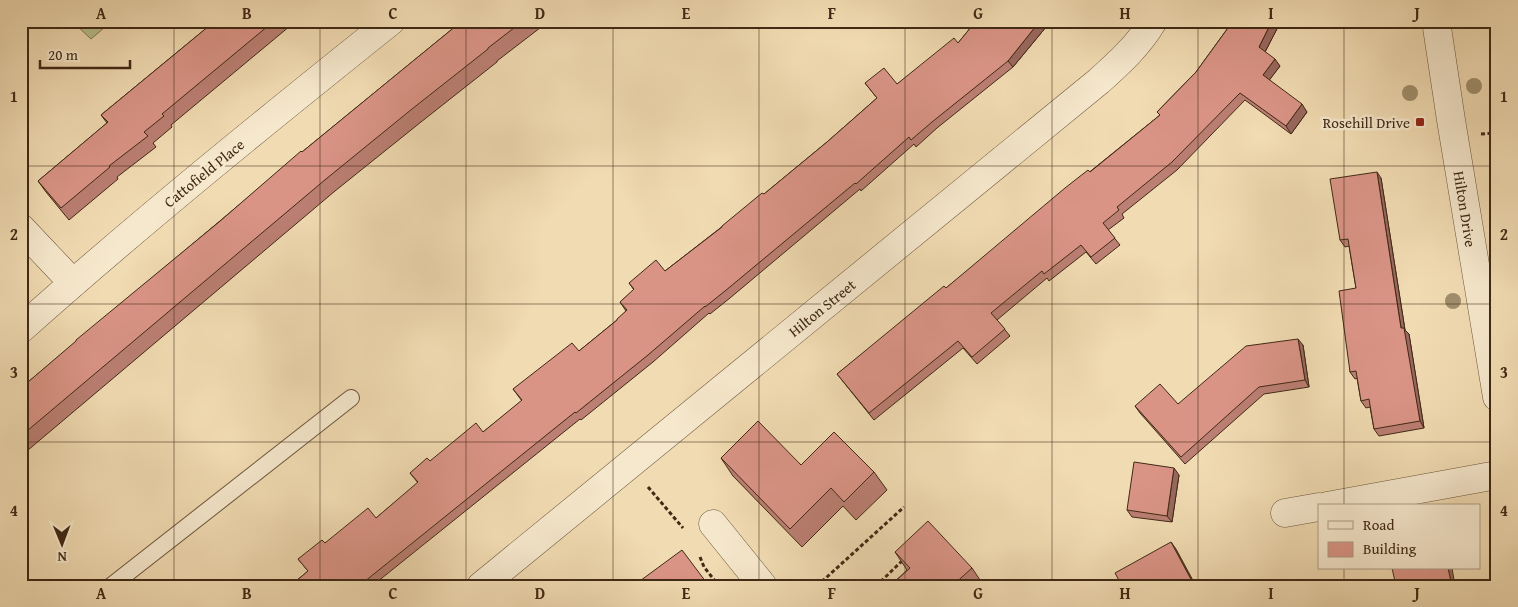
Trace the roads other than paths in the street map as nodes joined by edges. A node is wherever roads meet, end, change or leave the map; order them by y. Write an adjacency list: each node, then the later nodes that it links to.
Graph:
1 (391, 21): 5 (street, Cattofield Place)
2 (1153, 21): 15 (street, Hilton Street)
3 (1436, 21): 7 (street, Hilton Drive)
4 (21, 228): 5 (street)
5 (73, 283): 6 (street, Cattofield Place)
6 (21, 329)
7 (1497, 397)
8 (351, 398): 14 (lane)
9 (1497, 475): 10 (street)
10 (1338, 504)
11 (1318, 507): 12 (street)
12 (1285, 514)
13 (713, 524): 16 (street)
14 (111, 586)
15 (481, 586)
16 (763, 586)

